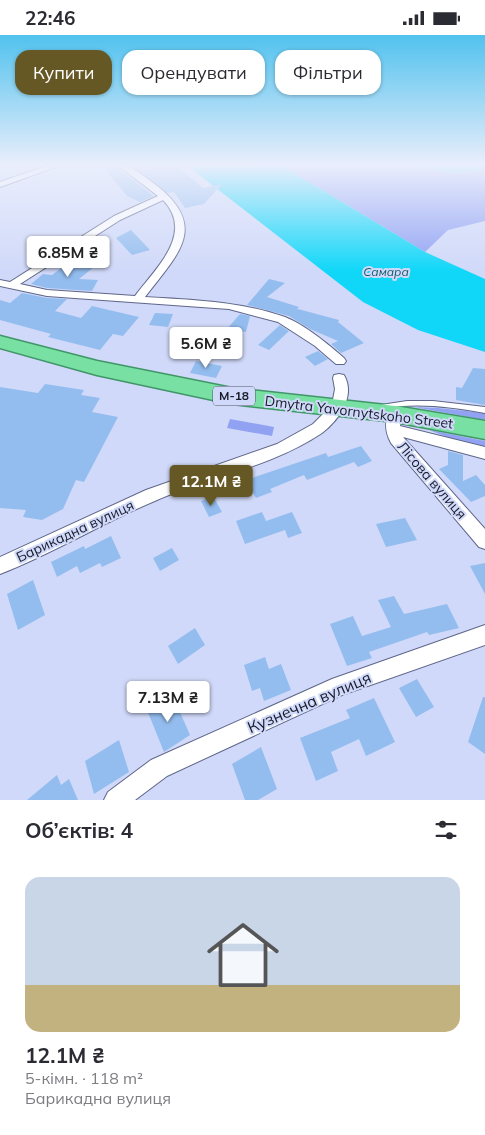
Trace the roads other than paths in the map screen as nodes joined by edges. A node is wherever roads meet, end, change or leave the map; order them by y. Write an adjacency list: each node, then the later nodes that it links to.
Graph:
1 (156, 200): 4 (street)
2 (167, 200): 5 (street)
3 (0, 283): 4 (street)
4 (12, 285): 5 (street)
5 (138, 299): 7 (street)
6 (0, 342): 9 (highway, Dmytra Yavornytskoho Street / М-18)
7 (340, 361)
8 (339, 378): 9 (street)
9 (338, 407): 11 (highway, Dmytra Yavornytskoho Street / М-18); 16 (street, Барикадна вулиця)
10 (485, 410): 11 (lane)
11 (369, 411): 12 (highway, Dmytra Yavornytskoho Street / М-18)
12 (393, 422): 13 (highway, Dmytra Yavornytskoho Street / М-18); 14 (street); 15 (street, Лісова вулиця)
13 (485, 430)
14 (485, 453)
15 (485, 541)
16 (0, 566)
17 (485, 635): 18 (street, Кузнечна вулиця)
18 (116, 800)

